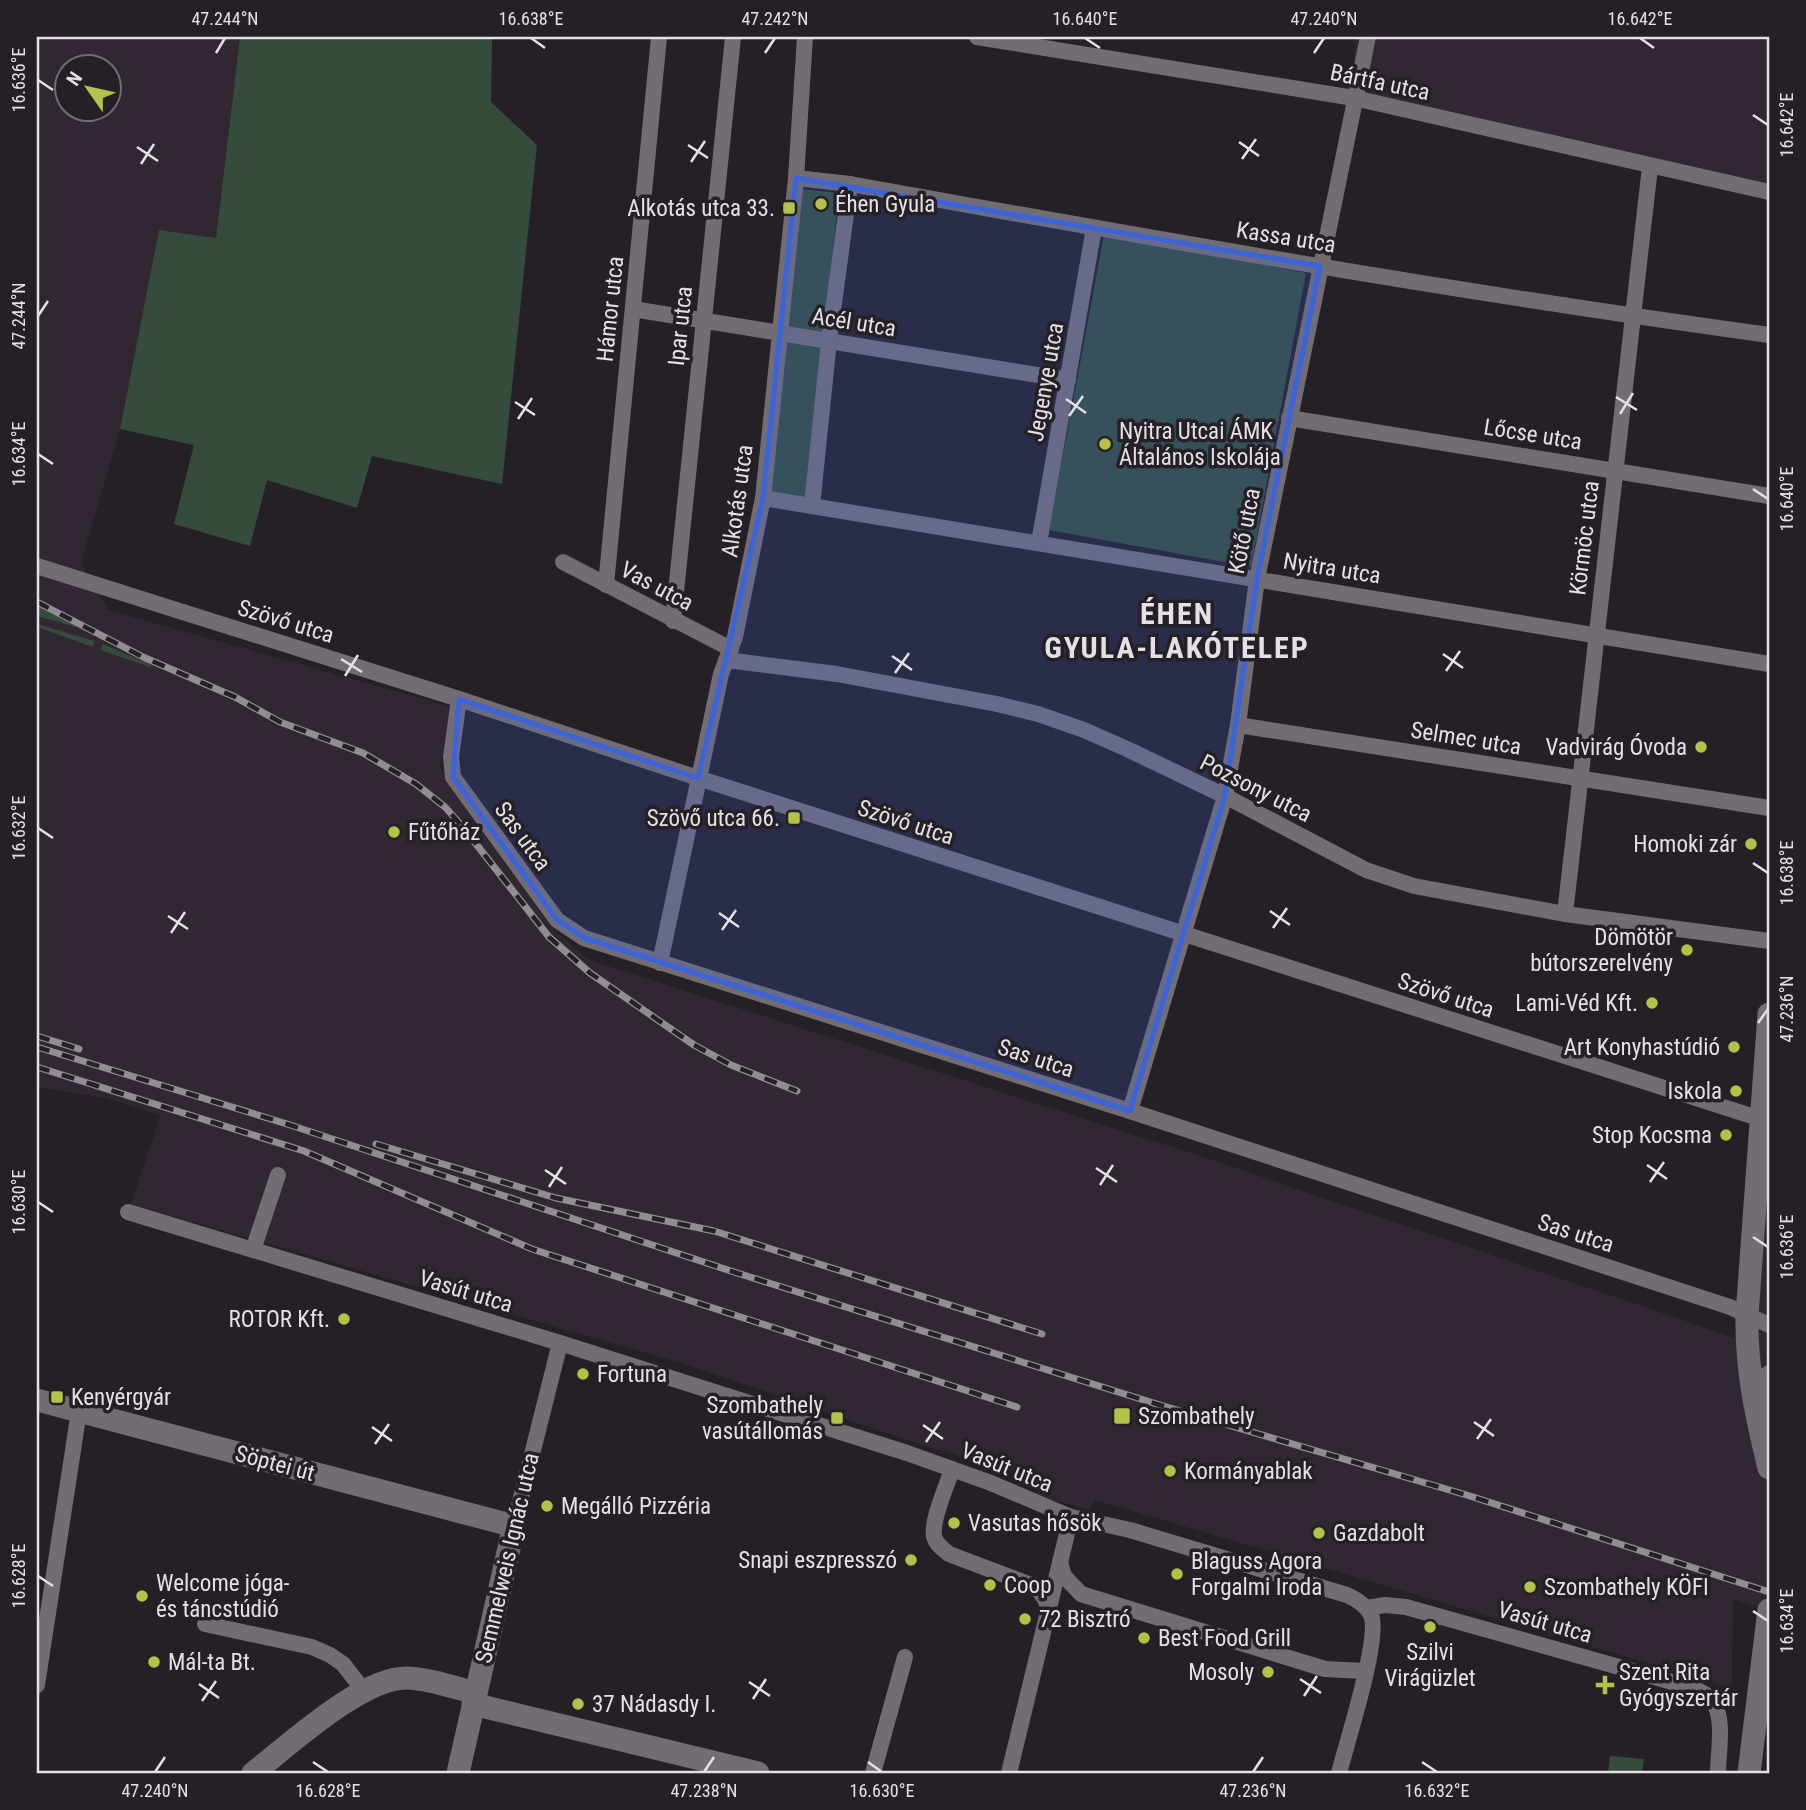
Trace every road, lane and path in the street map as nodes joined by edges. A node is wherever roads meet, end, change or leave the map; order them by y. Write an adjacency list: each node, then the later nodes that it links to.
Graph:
1 (659, 37): 13 (street, Hámor utca)
2 (733, 37): 15 (street, Ipar utca)
3 (805, 37): 8 (street, Alkotás utca)
4 (977, 37): 6 (street, Bártfa utca)
5 (1368, 37): 6 (street, Kötő utca)
6 (1354, 98): 7 (street, Bártfa utca); 12 (street, Kötő utca)
7 (1650, 167): 10 (street, Bártfa utca); 14 (street, Körmöc utca)
8 (796, 178): 9 (street, Kassa utca); 16 (street, Alkotás utca)
9 (850, 184): 11 (street, Kassa utca); 18 (street)
10 (1769, 192)
11 (1094, 228): 12 (street, Kassa utca); 19 (street, Jegenye utca)
12 (1320, 266): 14 (street, Kassa utca); 20 (street, Kötő utca)
13 (633, 309): 15 (street, Acél utca); 29 (street, Hámor utca)
14 (1633, 317): 17 (street, Kassa utca); 21 (street, Körmöc utca)
15 (704, 321): 16 (street, Acél utca); 30 (street, Ipar utca)
16 (779, 333): 18 (street, Acél utca); 23 (street, Alkotás utca)
17 (1769, 335)
18 (829, 341): 19 (street, Acél utca); 24 (street)
19 (1068, 380): 25 (street, Jegenye utca)
20 (1289, 418): 21 (street, Lőcse utca); 28 (street, Kötő utca)
21 (1615, 470): 22 (street, Lőcse utca); 31 (street, Körmöc utca)
22 (1769, 496)
23 (763, 498): 24 (street, Nyitra utca); 32 (street, Alkotás utca)
24 (812, 506): 25 (street, Nyitra utca)
25 (1039, 543): 28 (street, Nyitra utca)
26 (563, 562): 29 (street, Vas utca)
27 (37, 566): 34 (street, Szövő utca)
28 (1257, 579): 31 (street, Nyitra utca); 35 (street, Kötő utca)
29 (606, 585): 30 (street, Vas utca)
30 (673, 621): 32 (street, Vas utca)
31 (1596, 635): 33 (street, Nyitra utca); 37 (street, Körmöc utca)
32 (728, 655): 36 (street, Alkotás utca); 38 (street, Pozsony utca)
33 (1769, 664)
34 (459, 699): 36 (street, Szövő utca); 43 (street, Sas utca)
35 (1238, 725): 37 (street, Selmec utca); 38 (street, Kötő utca)
36 (698, 778): 41 (street, Szövő utca); 43 (street, Alkotás utca)
37 (1579, 779): 39 (street, Selmec utca); 40 (street, Körmöc utca)
38 (1225, 796): 40 (street, Pozsony utca); 41 (street, Kötő utca)
39 (1769, 808)
40 (1565, 914): 42 (street, Pozsony utca)
41 (1184, 935): 45 (street, Szövő utca); 46 (street, Kötő utca)
42 (1769, 941)
43 (660, 963): 46 (street, Sas utca)
44 (1769, 1014): 45 (street)
45 (1764, 1110): 50 (street)
46 (1130, 1111): 50 (street, Sas utca)
47 (278, 1175): 49 (street)
48 (128, 1212): 49 (street, Vasút utca)
49 (253, 1250): 52 (street, Vasút utca)
50 (1747, 1315): 51 (street, Sas utca); 56 (street)
51 (1769, 1325)
52 (559, 1343): 58 (street, Vasút utca); 60 (street, Semmelweis Ignác utca)
53 (1769, 1373): 56 (street)
54 (37, 1400): 55 (street, Söptei út)
55 (79, 1411): 60 (street, Söptei út); 69 (street)
56 (1757, 1412): 57 (street)
57 (1769, 1468)
58 (953, 1469): 59 (street, Vasút utca); 63 (street)
59 (1071, 1517): 61 (street); 64 (street, Vasút utca)
60 (514, 1526): 71 (street, Semmelweis Ignác utca)
61 (1060, 1562): 62 (street); 63 (street)
62 (1081, 1594): 63 (street); 68 (street)
63 (1048, 1607): 77 (street)
64 (1367, 1608): 68 (street); 79 (street, Vasút utca)
65 (1769, 1610): 80 (street)
66 (205, 1624): 70 (street)
67 (905, 1657): 76 (street)
68 (1365, 1671): 78 (street)
69 (37, 1685)
70 (364, 1691): 71 (street); 73 (street)
71 (474, 1698): 72 (street); 74 (street, Semmelweis Ignác utca)
72 (688, 1765): 75 (street)
73 (253, 1773)
74 (458, 1773)
75 (758, 1773)
76 (873, 1773)
77 (1009, 1773)
78 (1339, 1773)
79 (1718, 1773)
80 (1749, 1773)

